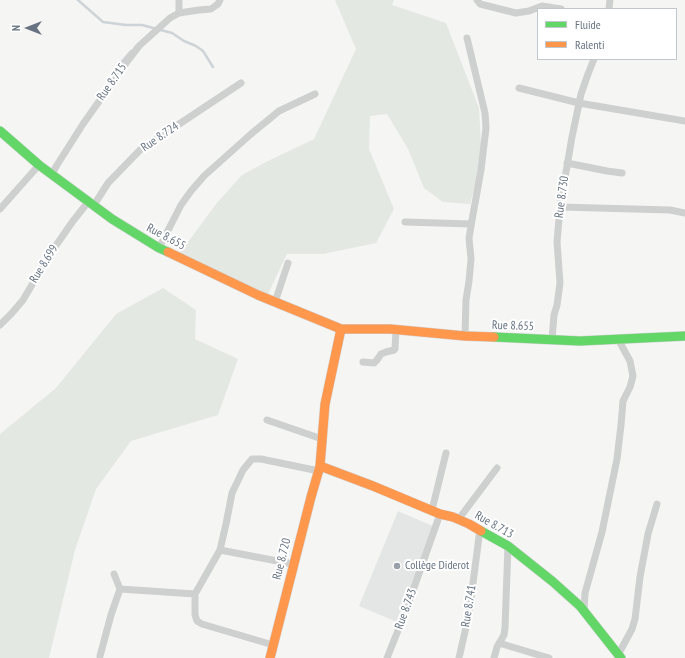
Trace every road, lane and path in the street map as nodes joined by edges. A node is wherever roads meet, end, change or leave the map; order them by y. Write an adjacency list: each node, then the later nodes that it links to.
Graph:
1 (179, 0): 5 (street)
2 (220, 0): 5 (street)
3 (477, 0): 4 (street)
4 (555, 8)
5 (179, 14): 17 (street, Rue 8.715)
6 (467, 38): 23 (street)
7 (594, 60): 11 (street, Rue 8.730)
8 (240, 83): 18 (street, Rue 8.724)
9 (520, 88): 11 (street)
10 (315, 94): 24 (street)
11 (579, 103): 12 (street); 14 (street, Rue 8.730)
12 (685, 121)
13 (0, 131): 15 (street, Rue 8.655)
14 (567, 163): 16 (street); 19 (street, Rue 8.730)
15 (38, 165): 17 (street, Rue 8.655); 20 (street)
16 (622, 173)
17 (52, 174): 18 (street, Rue 8.655)
18 (91, 204): 24 (street, Rue 8.655); 27 (street, Rue 8.699)
19 (560, 207): 21 (street); 32 (street, Rue 8.730)
20 (0, 209)
21 (685, 212)
22 (405, 222): 23 (street)
23 (471, 224): 30 (street)
24 (159, 248): 26 (street, Rue 8.655)
25 (288, 263): 26 (street)
26 (275, 302): 28 (street, Rue 8.655)
27 (0, 326)
28 (341, 329): 29 (street, Rue 8.655); 36 (street)
29 (396, 330): 30 (street, Rue 8.655); 34 (street)
30 (465, 336): 32 (street, Rue 8.655)
31 (685, 336): 33 (street, Rue 8.655)
32 (552, 339): 33 (street, Rue 8.655)
33 (618, 340): 50 (street)
34 (363, 362)
35 (267, 420): 36 (street)
36 (322, 439): 38 (street)
37 (446, 453): 41 (street, Rue 8.743)
38 (320, 468): 41 (street, Rue 8.713); 45 (street); 46 (street, Rue 8.720)
39 (497, 468): 42 (street)
40 (657, 504): 54 (street)
41 (436, 512): 42 (street, Rue 8.713); 56 (street, Rue 8.743)
42 (458, 520): 43 (street, Rue 8.713)
43 (480, 529): 44 (street, Rue 8.713); 57 (street, Rue 8.741)
44 (508, 546): 50 (street, Rue 8.713); 51 (street)
45 (220, 550): 46 (street); 49 (street)
46 (293, 564): 52 (street, Rue 8.720)
47 (114, 574): 48 (street)
48 (120, 590): 49 (street); 53 (street)
49 (195, 594): 52 (street)
50 (584, 612): 54 (street, Rue 8.713)
51 (499, 643): 58 (street); 59 (street)
52 (273, 644): 55 (street, Rue 8.720)
53 (100, 656)
54 (619, 656)
55 (270, 658)
56 (387, 658)
57 (459, 658)
58 (494, 658)
59 (549, 658)

